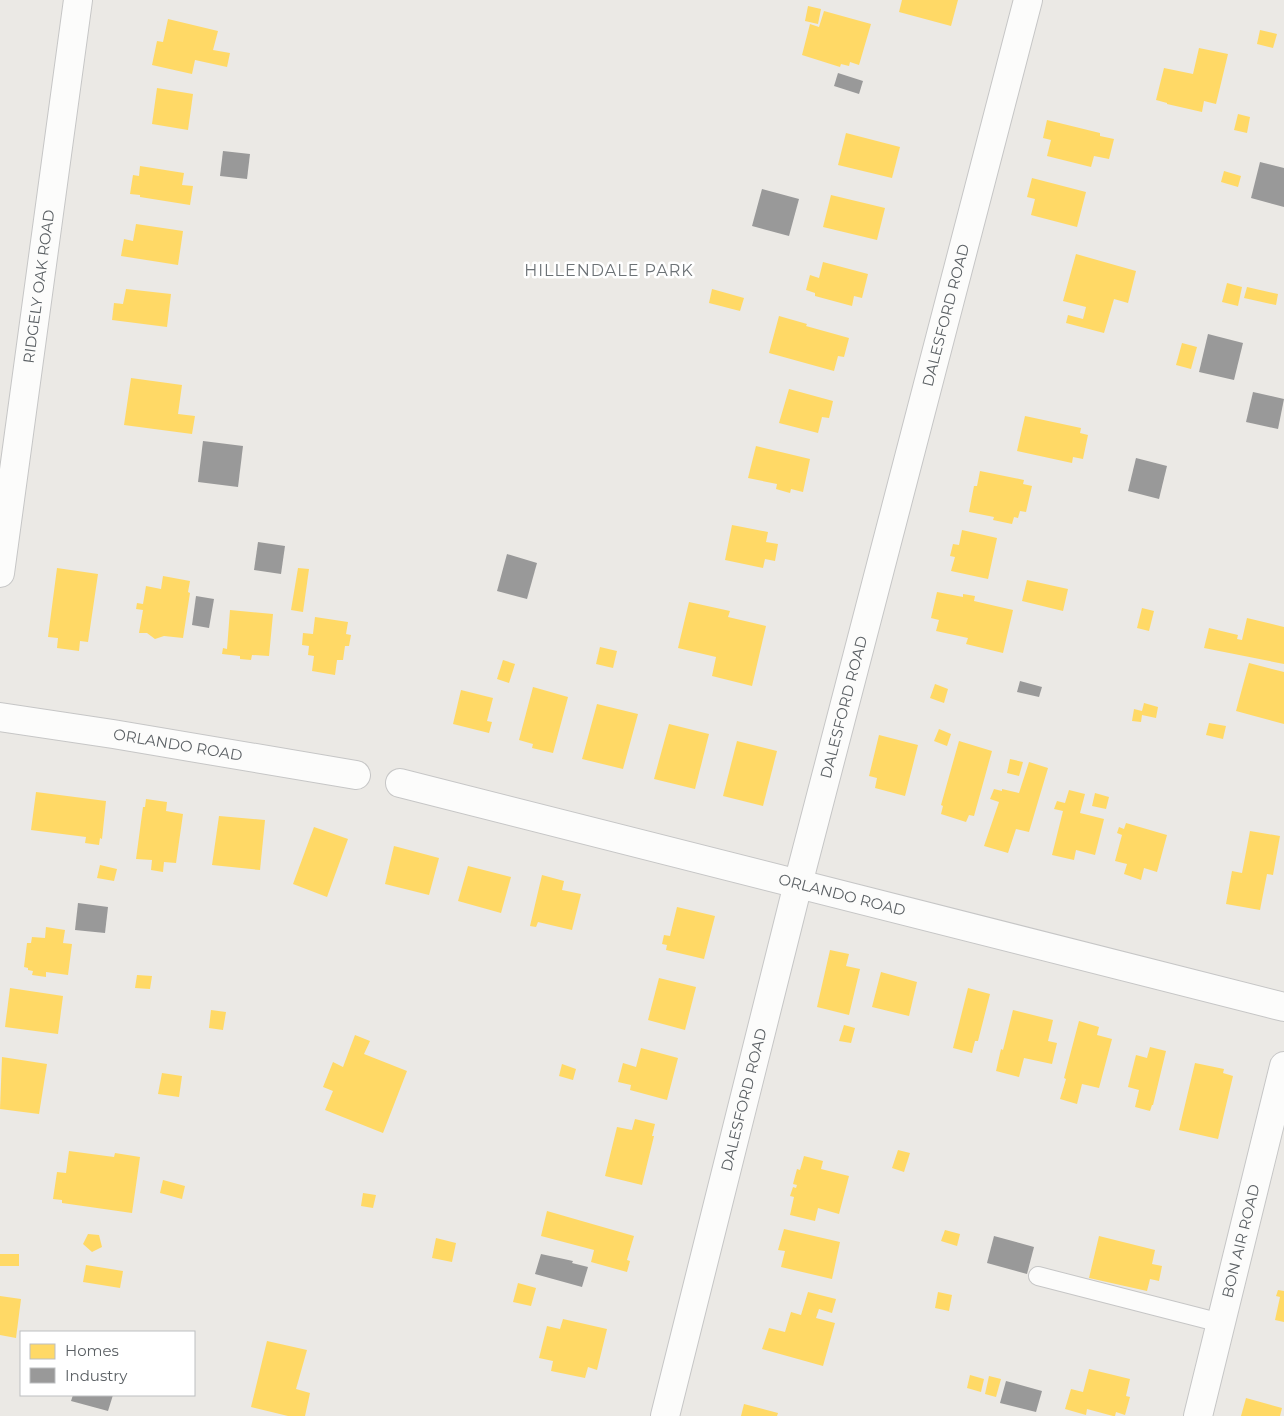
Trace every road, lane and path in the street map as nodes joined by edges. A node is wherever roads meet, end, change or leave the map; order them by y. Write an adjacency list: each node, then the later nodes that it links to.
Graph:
1 (78, 0): 3 (street, RIDGELY OAK ROAD)
2 (1028, 0): 7 (street, DALESFORD ROAD)
3 (0, 573)
4 (0, 717): 5 (street, ORLANDO ROAD)
5 (356, 775)
6 (400, 783): 7 (street, ORLANDO ROAD)
7 (798, 884): 8 (street, ORLANDO ROAD); 12 (street, DALESFORD ROAD)
8 (1284, 1007)
9 (1284, 1066): 11 (street, BON AIR ROAD)
10 (1038, 1276): 11 (lane)
11 (1222, 1323): 13 (street, BON AIR ROAD)
12 (665, 1416)
13 (1198, 1416)

